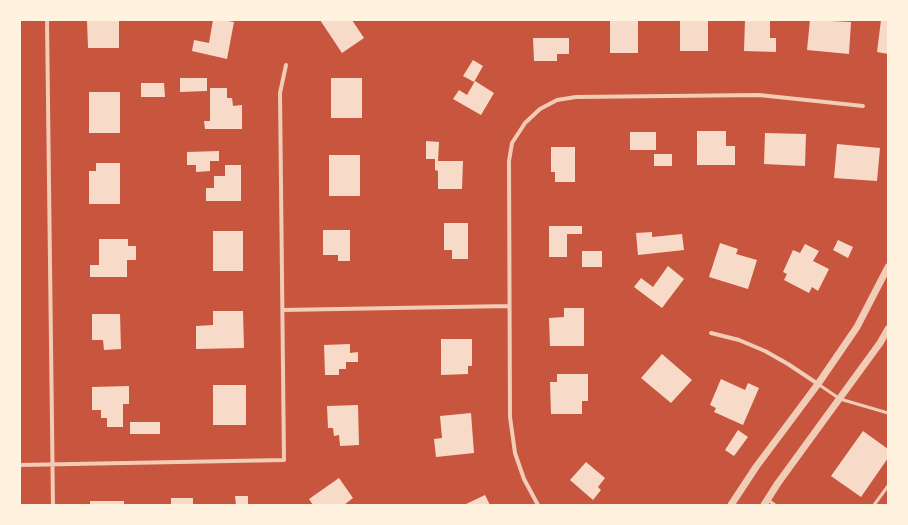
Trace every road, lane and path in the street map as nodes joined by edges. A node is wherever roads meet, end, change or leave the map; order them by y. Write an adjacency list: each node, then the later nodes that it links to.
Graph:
1 (47, 20): 12 (street)
2 (286, 65): 6 (street)
3 (863, 106): 5 (street)
4 (888, 267): 9 (street)
5 (510, 306): 6 (street); 17 (street)
6 (283, 310): 12 (street)
7 (888, 329): 10 (street)
8 (711, 333): 9 (street)
9 (818, 384): 10 (lane); 18 (street)
10 (840, 399): 11 (lane); 15 (street)
11 (888, 414)
12 (52, 464): 13 (street); 16 (street)
13 (20, 465)
14 (888, 486): 20 (lane)
15 (766, 502): 19 (lane)
16 (53, 505)
17 (538, 505)
18 (731, 505)
19 (775, 505)
20 (874, 505)

